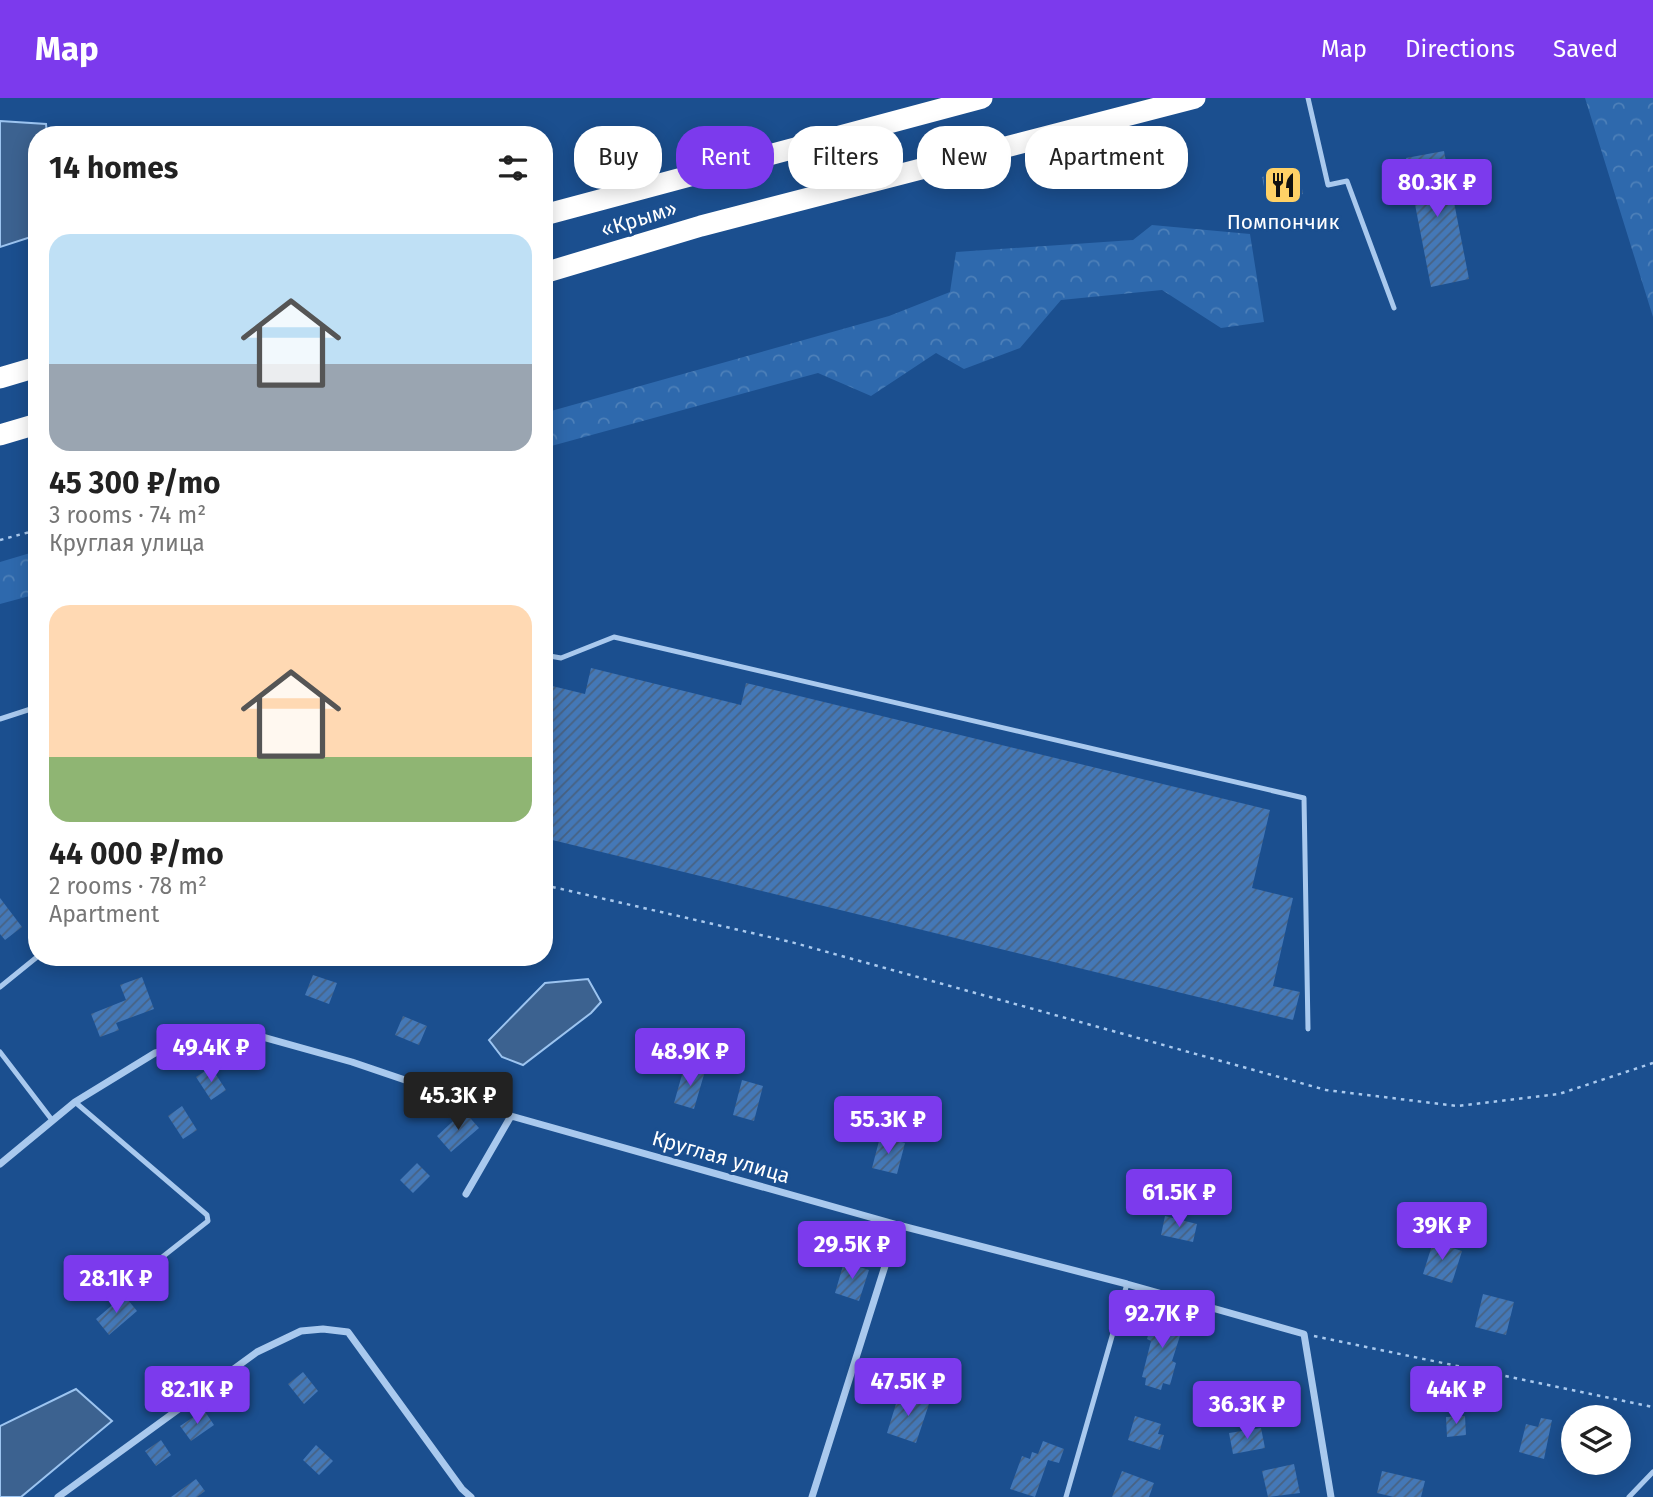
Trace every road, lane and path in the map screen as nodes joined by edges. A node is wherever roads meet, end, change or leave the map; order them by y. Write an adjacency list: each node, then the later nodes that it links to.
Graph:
1 (982, 98): 4 (highway, «Крым»)
2 (1195, 98): 5 (highway, «Крым»)
3 (1308, 98): 6 (lane)
4 (553, 213)
5 (553, 270)
6 (1394, 308)
7 (28, 370): 8 (highway)
8 (0, 378)
9 (28, 427): 10 (highway)
10 (0, 435)
11 (28, 532): 12 (path)
12 (0, 540)
13 (553, 657): 19 (lane)
14 (28, 710): 15 (lane)
15 (0, 719)
16 (553, 887): 21 (path)
17 (28, 964): 18 (lane)
18 (0, 987)
19 (1308, 1030)
20 (0, 1052): 24 (lane)
21 (1653, 1063)
22 (75, 1102): 23 (street, Круглая улица); 24 (street, Круглая улица); 28 (lane)
23 (510, 1116): 26 (street); 27 (street, Круглая улица)
24 (52, 1119): 25 (street, Круглая улица)
25 (0, 1164)
26 (466, 1194)
27 (898, 1225): 29 (street, Круглая улица); 35 (street)
28 (142, 1273)
29 (1127, 1284): 30 (street, Круглая улица); 36 (lane)
30 (1304, 1335): 31 (path); 37 (street)
31 (1653, 1408)
32 (1653, 1472): 38 (lane)
33 (58, 1497): 34 (street)
34 (471, 1497)
35 (811, 1497)
36 (1066, 1497)
37 (1331, 1497)
38 (1629, 1497)

